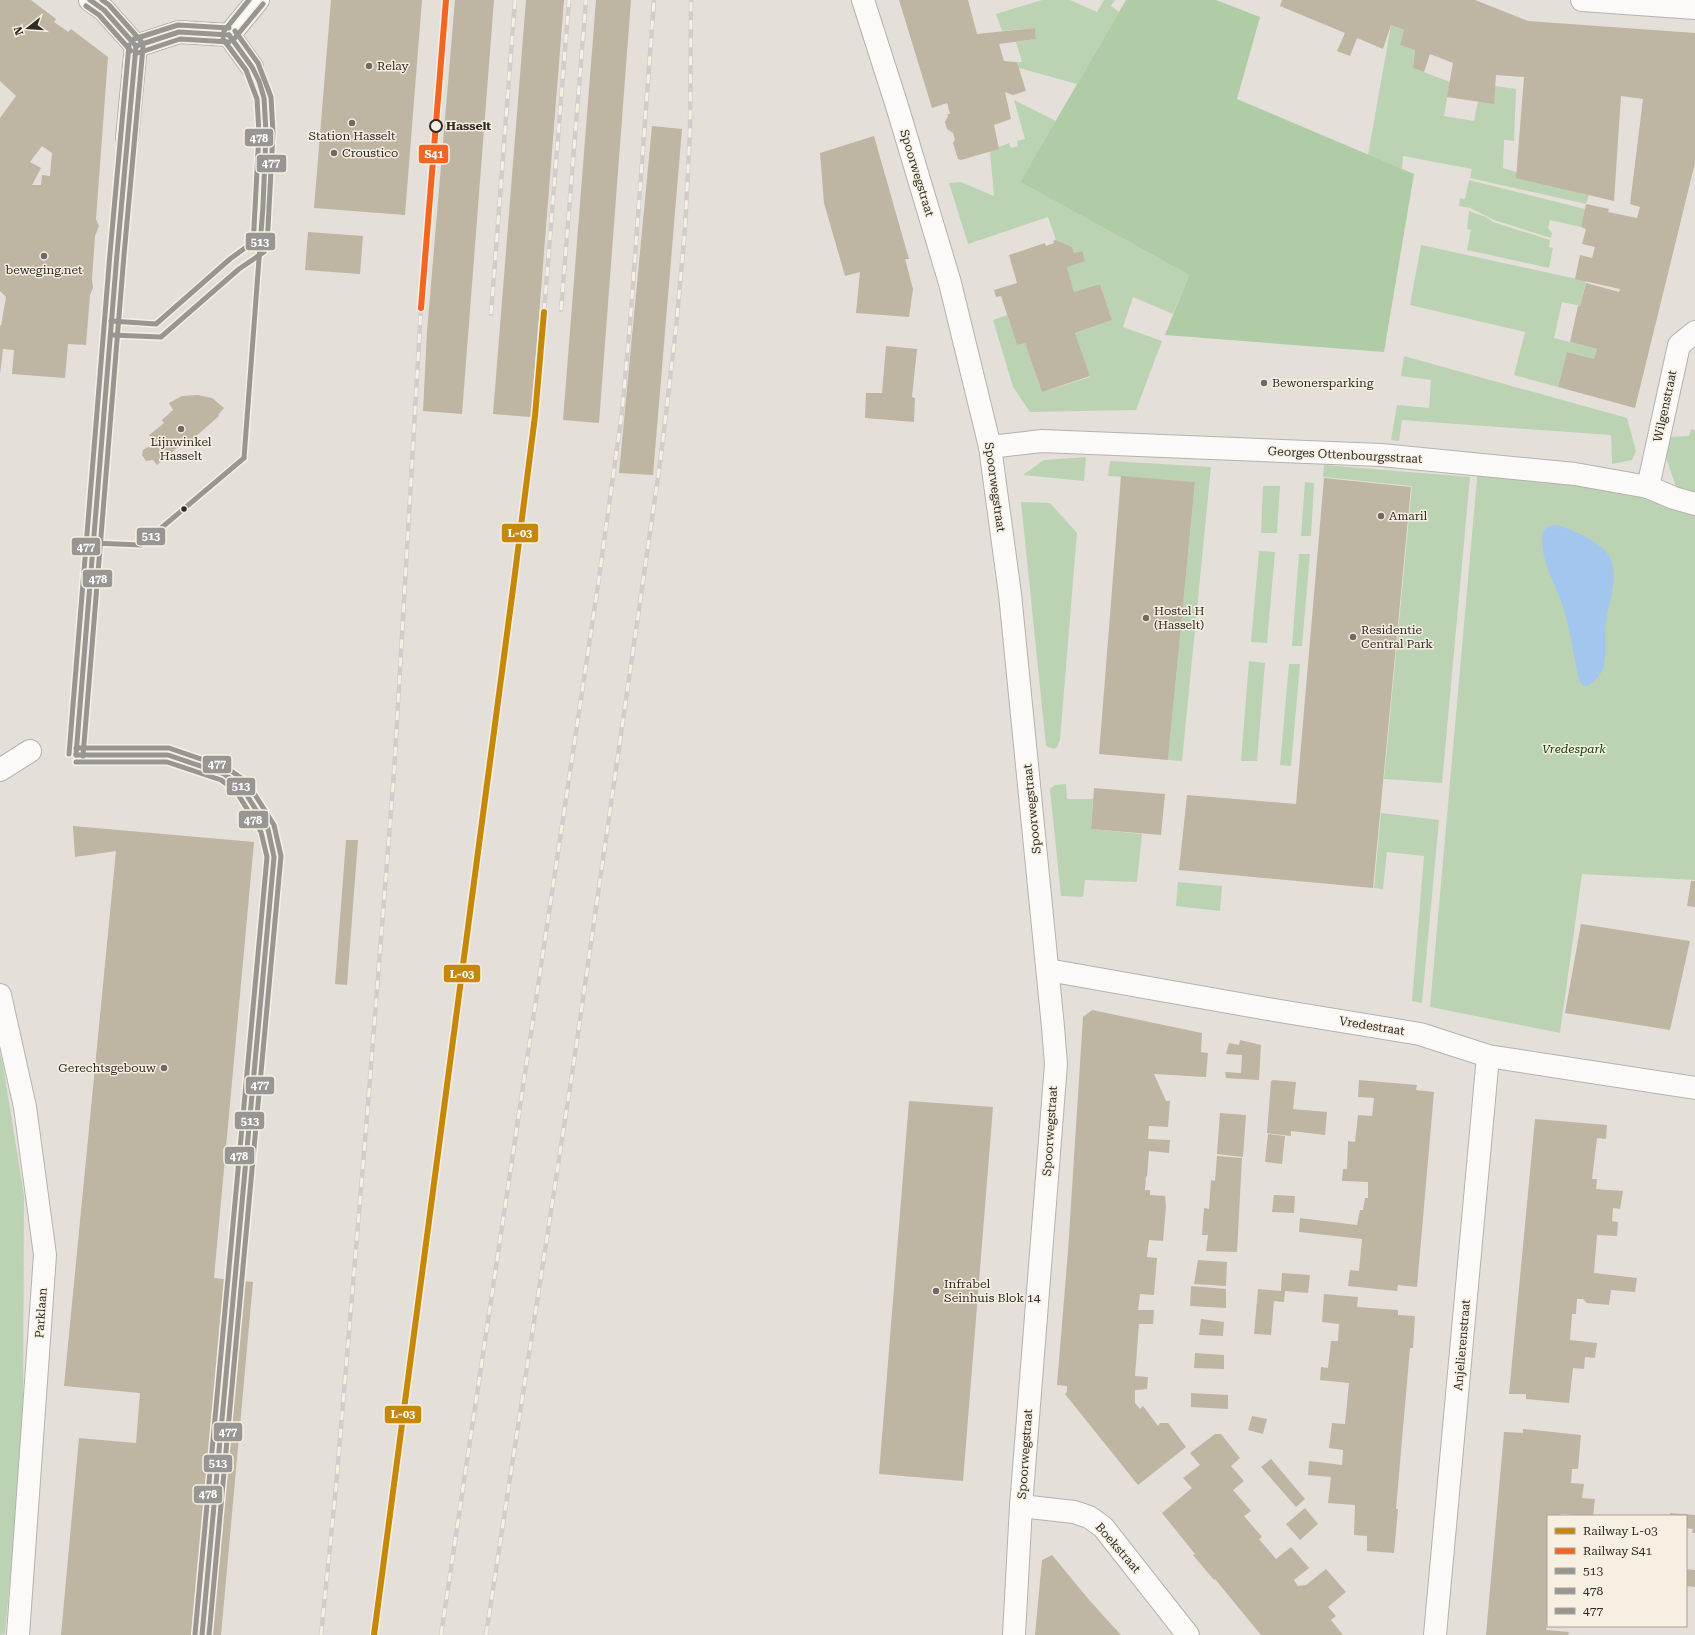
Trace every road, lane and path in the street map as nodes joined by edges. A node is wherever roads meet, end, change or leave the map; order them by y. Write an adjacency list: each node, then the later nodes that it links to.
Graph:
1 (90, 0): 7 (street)
2 (258, 0): 6 (street)
3 (863, 0): 11 (street, Spoorwegstraat)
4 (1582, 0): 5 (street)
5 (1695, 8)
6 (230, 35): 7 (street); 8 (street)
7 (136, 46): 9 (street)
8 (252, 67)
9 (127, 137)
10 (1695, 332): 12 (street, Wilgenstraat)
11 (990, 446): 12 (street, Georges Ottenbourgsstraat); 16 (street, Spoorwegstraat)
12 (1648, 487): 13 (street, Georges Ottenbourgsstraat)
13 (1695, 504)
14 (30, 751): 15 (street)
15 (0, 770)
16 (1048, 970): 18 (street, Vredestraat); 20 (street, Spoorwegstraat)
17 (0, 995): 21 (street, Parklaan)
18 (1488, 1056): 19 (street, Vredestraat); 24 (street, Anjelierenstraat)
19 (1695, 1088)
20 (1021, 1506): 22 (street, Spoorwegstraat); 23 (street, Boekstraat)
21 (18, 1635)
22 (1014, 1635)
23 (1188, 1635)
24 (1435, 1635)

